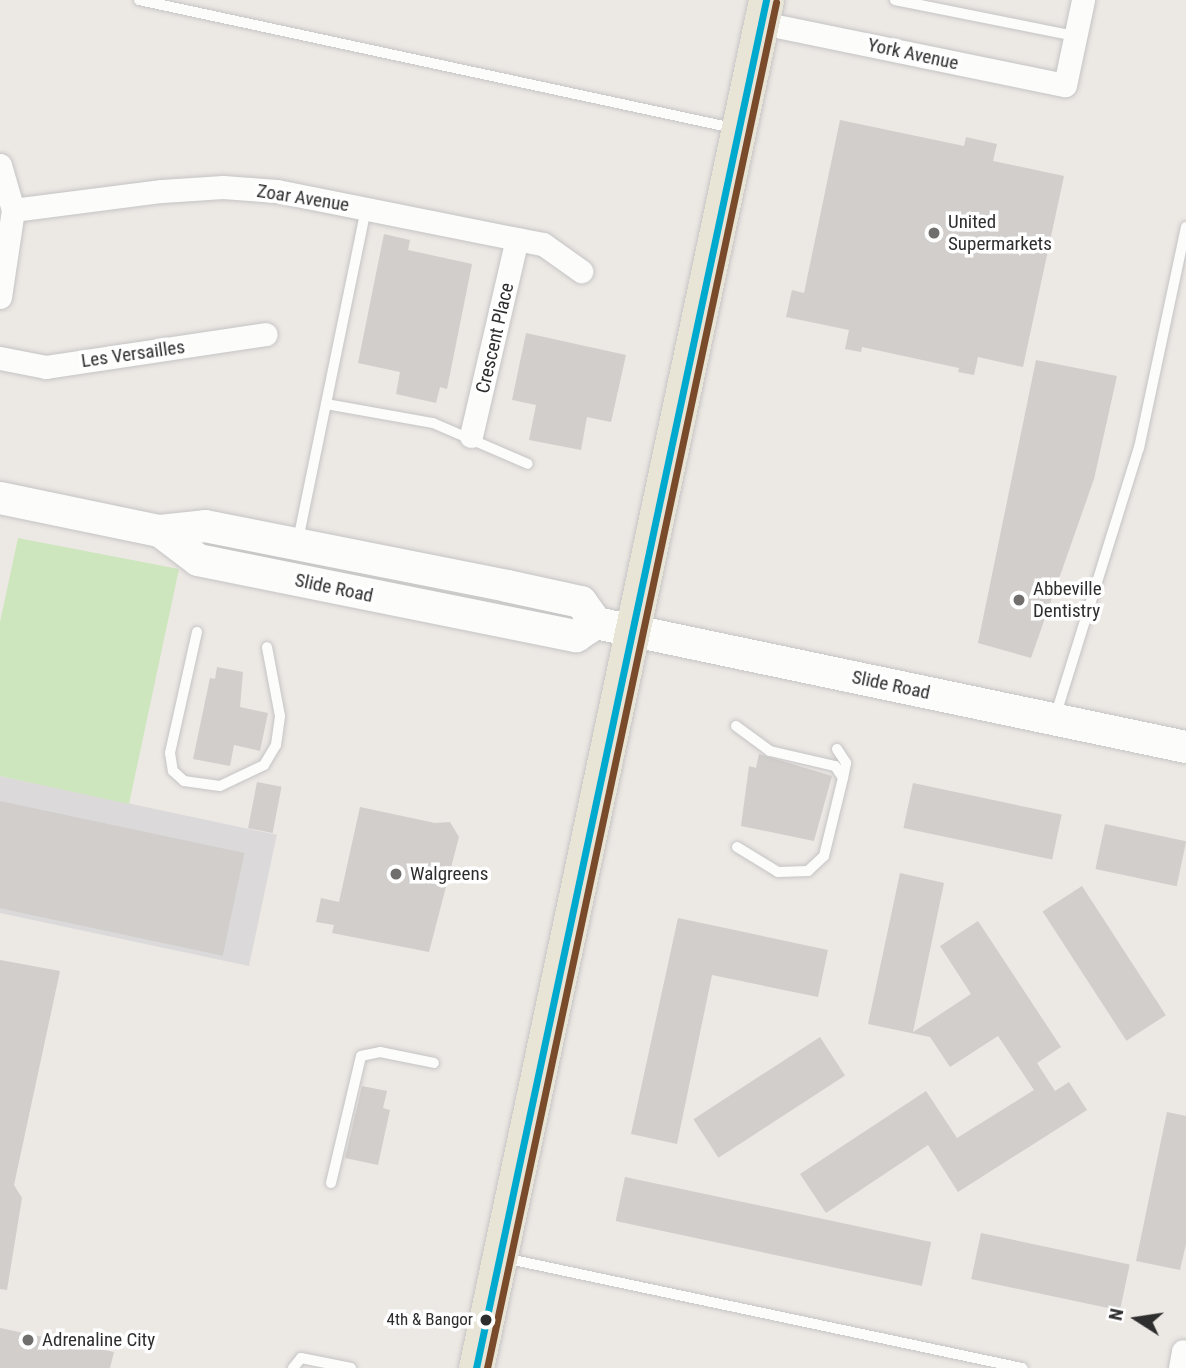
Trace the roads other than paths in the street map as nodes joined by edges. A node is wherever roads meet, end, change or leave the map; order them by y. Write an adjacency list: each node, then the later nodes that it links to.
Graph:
1 (139, 0): 6 (lane)
2 (895, 0): 5 (lane)
3 (1083, 0): 5 (street)
4 (764, 11): 5 (street, York Avenue); 6 (main road)
5 (1076, 36)
6 (739, 129): 23 (main road)
7 (0, 165): 9 (street)
8 (366, 209): 9 (street, Zoar Avenue); 11 (street, Zoar Avenue); 16 (lane)
9 (13, 210): 13 (street)
10 (1186, 227): 26 (lane)
11 (517, 239): 12 (street, Zoar Avenue); 17 (street, Crescent Place)
12 (581, 271)
13 (0, 297)
14 (266, 334): 15 (street, Les Versailles)
15 (0, 358)
16 (327, 404): 17 (lane); 21 (lane)
17 (471, 436): 18 (lane)
18 (528, 464)
19 (0, 498): 20 (main road, Slide Road)
20 (160, 531): 21 (main road, Slide Road); 22 (main road, Slide Road)
21 (298, 543): 22 (main road, Slide Road)
22 (596, 623): 23 (main road, Slide Road)
23 (633, 630): 26 (main road, Slide Road); 34 (main road)
24 (197, 632): 25 (lane)
25 (267, 647)
26 (1054, 720): 28 (main road, Slide Road)
27 (736, 726): 30 (lane)
28 (1186, 747)
29 (837, 749): 30 (lane)
30 (843, 778): 31 (lane)
31 (737, 848)
32 (434, 1063): 33 (lane)
33 (331, 1183)
34 (500, 1257): 37 (main road); 38 (lane)
35 (293, 1368): 36 (lane)
36 (351, 1368)
37 (476, 1368)
38 (1022, 1368)

